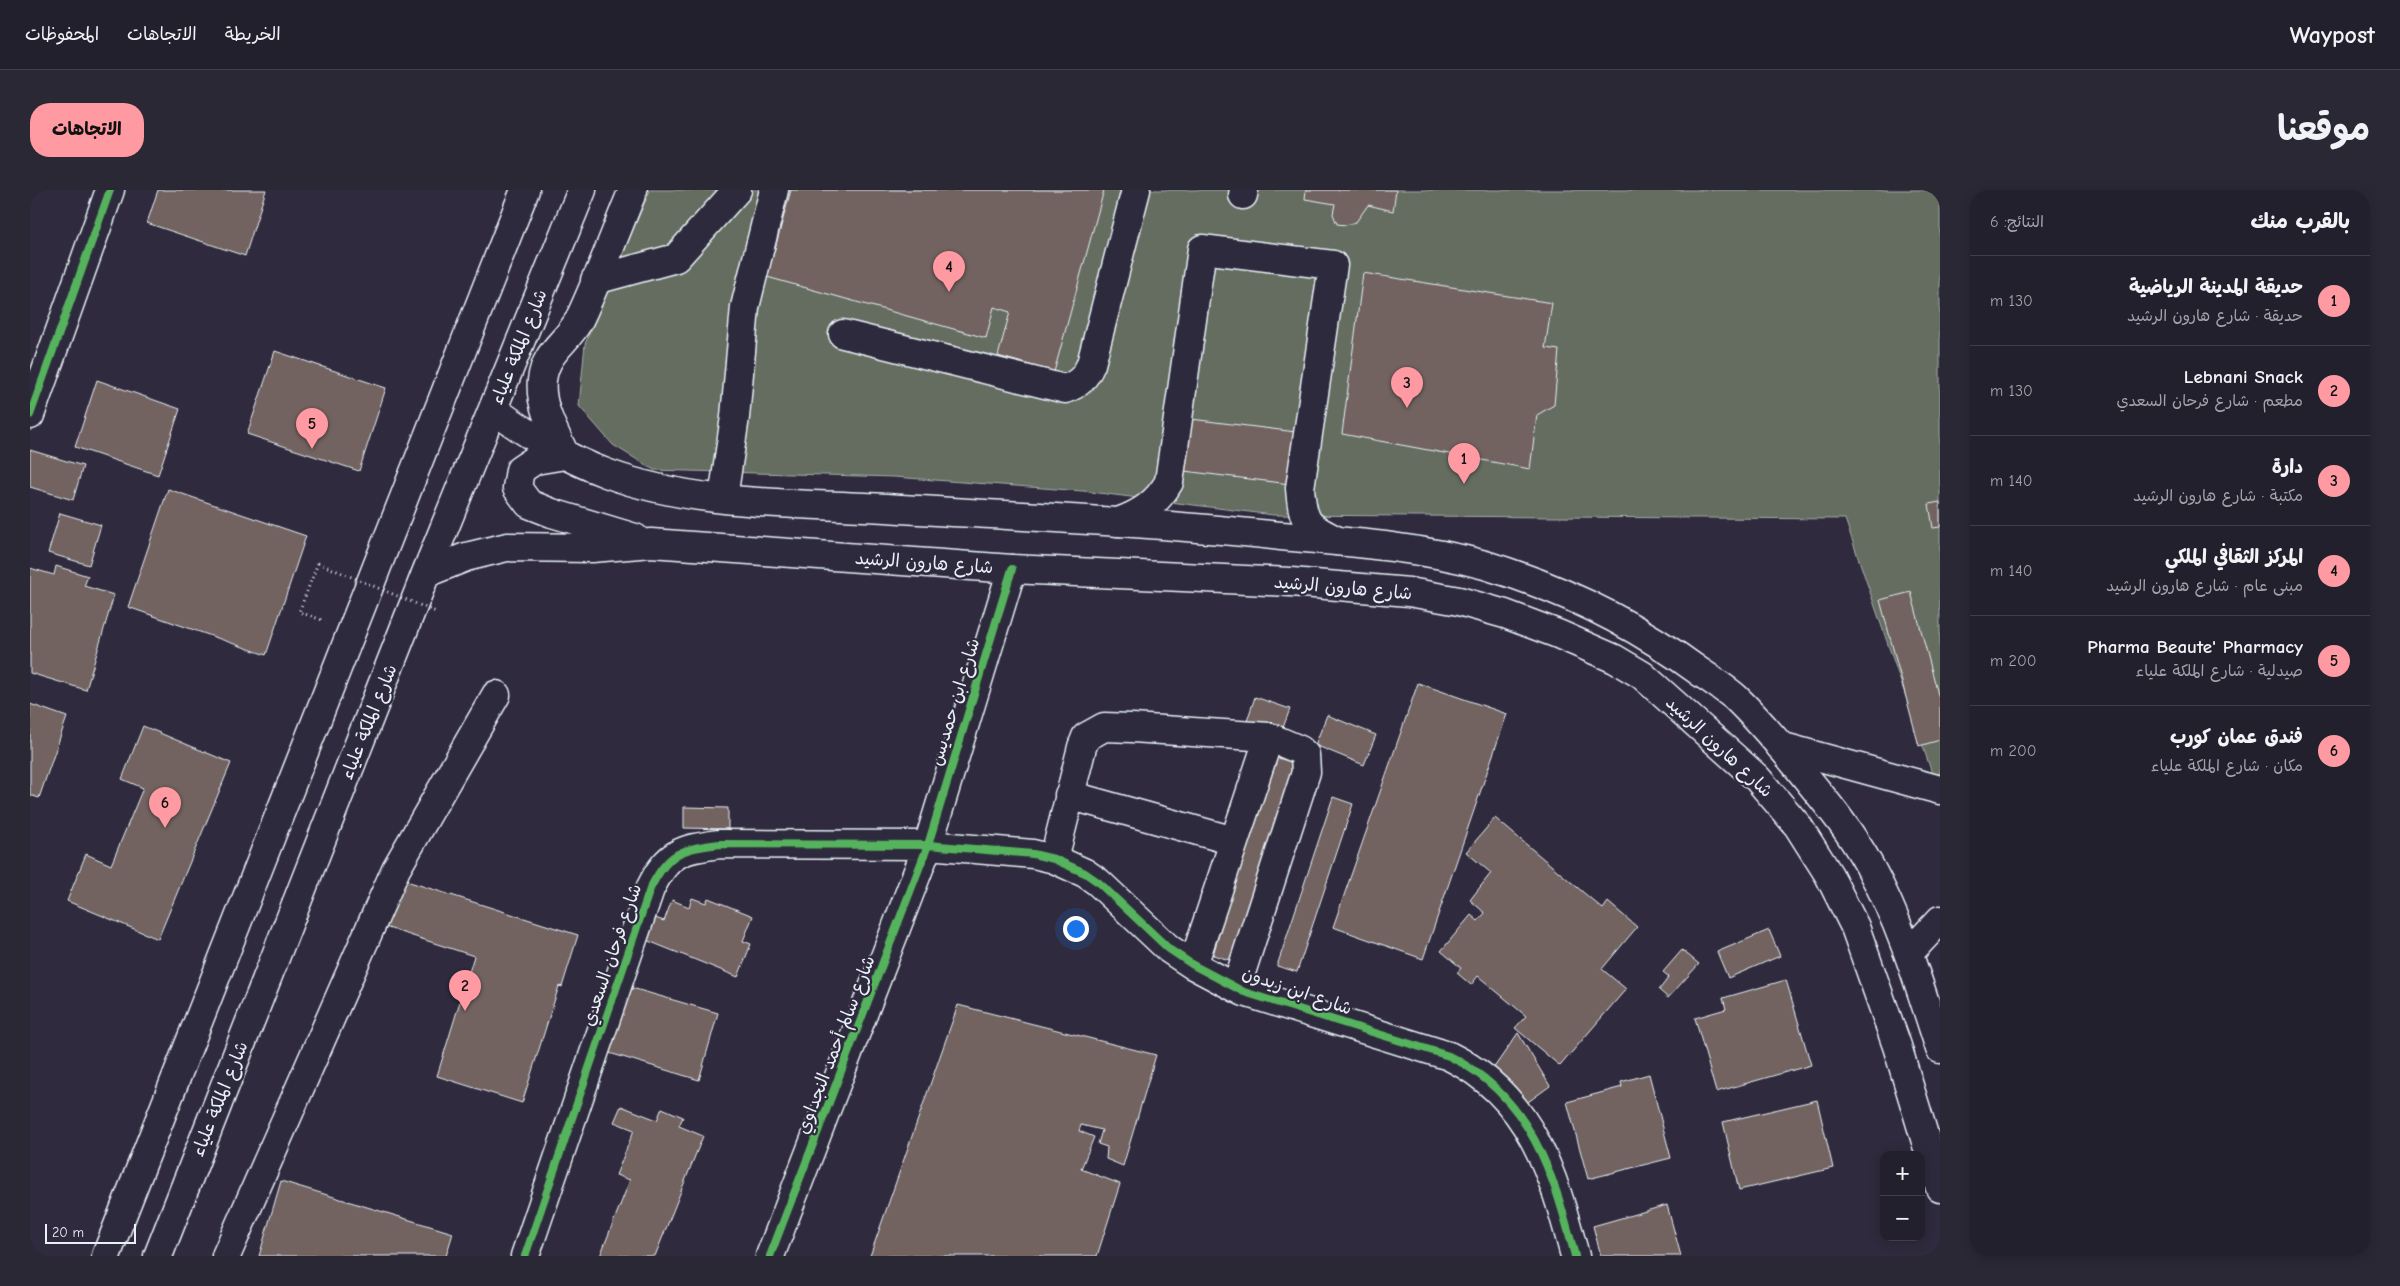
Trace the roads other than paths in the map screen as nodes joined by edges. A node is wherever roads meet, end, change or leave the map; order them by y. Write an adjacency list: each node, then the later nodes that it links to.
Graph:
1 (110, 190): 11 (main road)
2 (526, 190): 35 (main road)
3 (582, 190): 10 (main road, شارع الملكة علياء)
4 (633, 190): 8 (main road)
5 (737, 190): 8 (main road)
6 (774, 190): 13 (main road)
7 (1136, 190): 9 (main road)
8 (595, 280): 12 (main road)
9 (843, 334)
10 (494, 410): 12 (main road); 18 (main road, شارع الملكة علياء)
11 (30, 415)
12 (565, 456): 13 (main road); 16 (main road)
13 (723, 498): 14 (main road)
14 (1118, 522): 15 (main road); 15 (main road)
15 (1338, 541): 21 (main road)
16 (651, 543): 17 (main road, شارع هارون الرشيد); 18 (main road, شارع هارون الرشيد)
17 (1012, 569): 25 (main road, شارع ابن حمديس); 29 (main road, شارع هارون الرشيد)
18 (426, 573): 36 (main road, شارع الملكة علياء)
19 (496, 695): 37 (main road)
20 (1269, 737): 23 (main road); 24 (main road); 32 (main road)
21 (1780, 746): 22 (main road); 27 (main road)
22 (1940, 790)
23 (1069, 795): 24 (main road); 26 (main road)
24 (1234, 841): 31 (main road)
25 (928, 845): 26 (main road, شارع ابن زيدون); 38 (main road, شارع فرحان السعدي); 39 (main road, شارع سالم أحمد النجداوي)
26 (1054, 859): 31 (main road, شارع ابن زيدون)
27 (1888, 904): 29 (main road); 30 (main road)
28 (1940, 920): 30 (main road)
29 (1855, 927): 34 (main road, شارع هارون الرشيد)
30 (1909, 953): 33 (main road)
31 (1192, 965): 32 (main road, شارع ابن زيدون)
32 (1236, 988): 40 (main road, شارع ابن زيدون)
33 (1940, 1049)
34 (1940, 1188)
35 (106, 1256)
36 (158, 1256)
37 (226, 1256)
38 (525, 1256)
39 (770, 1256)
40 (1575, 1256)

